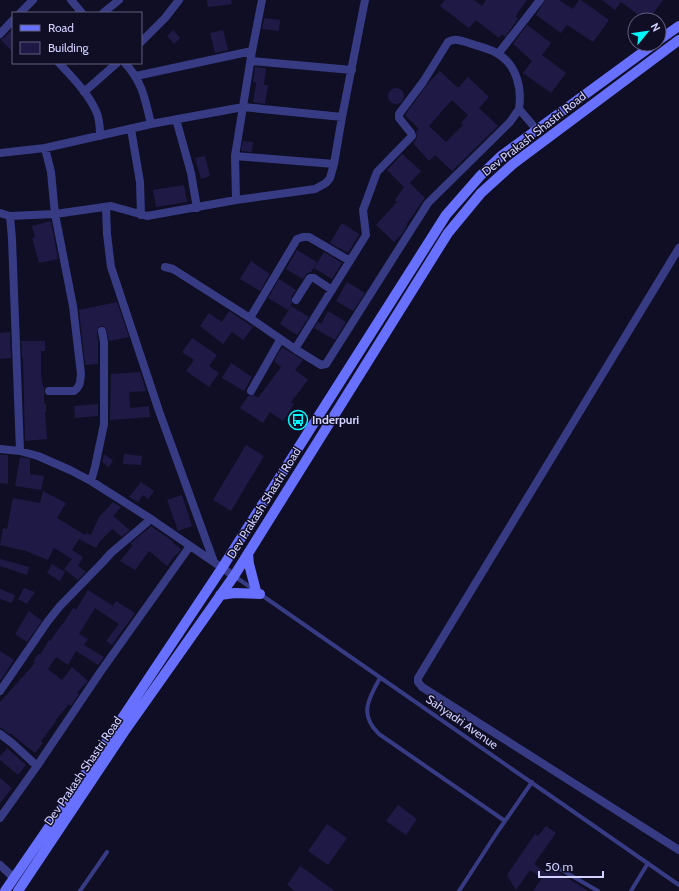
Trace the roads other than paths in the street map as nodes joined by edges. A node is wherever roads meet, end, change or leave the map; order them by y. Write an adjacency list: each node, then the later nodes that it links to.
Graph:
1 (33, 0): 8 (street)
2 (71, 0): 9 (street)
3 (119, 0): 10 (street)
4 (180, 0): 16 (street)
5 (262, 0): 17 (street)
6 (365, 0): 24 (street)
7 (540, 0): 19 (street)
8 (21, 12)
9 (81, 12)
10 (104, 12)
11 (12, 21): 13 (street)
12 (679, 26): 14 (street)
13 (0, 34)
14 (667, 34)
15 (679, 40): 62 (street, Dev Prakash Shastri Road)
16 (142, 41)
17 (252, 51): 20 (street); 25 (street)
18 (643, 52): 33 (street, Dev Prakash Shastri Road)
19 (498, 54): 28 (street); 47 (street)
20 (251, 61): 24 (street); 27 (street)
21 (60, 64): 26 (street)
22 (116, 64): 26 (street)
23 (126, 64): 25 (street)
24 (352, 70): 29 (street)
25 (136, 76): 31 (street)
26 (84, 92): 34 (street)
27 (243, 107): 29 (street); 30 (street); 37 (street)
28 (519, 109): 33 (street); 54 (street)
29 (342, 117): 38 (street)
30 (176, 119): 31 (street); 41 (street)
31 (151, 124): 32 (street)
32 (131, 129): 34 (street); 44 (street)
33 (537, 130): 63 (street, Dev Prakash Shastri Road)
34 (100, 136): 35 (street)
35 (45, 148): 36 (street); 43 (street)
36 (0, 153)
37 (235, 156): 38 (street); 39 (street)
38 (334, 164): 39 (street)
39 (236, 200): 41 (street)
40 (106, 207): 43 (street); 44 (street); 63 (street)
41 (197, 208): 44 (street)
42 (0, 213): 45 (street)
43 (55, 214): 45 (street); 56 (street)
44 (141, 215)
45 (10, 216): 58 (street)
46 (679, 248): 74 (street)
47 (350, 261): 49 (street); 51 (street)
48 (165, 267): 51 (street)
49 (332, 290): 50 (street); 54 (street)
50 (296, 300)
51 (250, 318): 53 (street)
52 (102, 331): 59 (street)
53 (280, 340): 54 (street); 55 (street)
54 (295, 349)
55 (251, 390)
56 (49, 391)
57 (0, 449): 58 (street)
58 (20, 451): 59 (street)
59 (91, 481): 60 (street)
60 (151, 519): 61 (street); 68 (street)
61 (190, 546): 63 (street); 70 (street)
62 (248, 554): 64 (street, Dev Prakash Shastri Road); 65 (street)
63 (218, 565): 64 (street); 79 (street, Dev Prakash Shastri Road)
64 (234, 576): 65 (lane, Sahyadri Avenue); 66 (street, Dev Prakash Shastri Road)
65 (258, 593): 66 (street); 67 (lane, Sahyadri Avenue)
66 (220, 595): 82 (street, Dev Prakash Shastri Road)
67 (380, 678): 71 (lane, Sahyadri Avenue); 73 (lane)
68 (0, 691)
69 (0, 734): 70 (street)
70 (37, 766): 72 (street)
71 (532, 782): 73 (lane); 76 (lane, Sahyadri Avenue)
72 (0, 818)
73 (505, 821): 84 (lane)
74 (679, 850)
75 (107, 852): 83 (lane)
76 (648, 863): 80 (lane, Sahyadri Avenue); 86 (lane)
77 (0, 865): 79 (street)
78 (552, 865): 85 (lane)
79 (14, 878): 81 (street, Dev Prakash Shastri Road)
80 (679, 885)
81 (5, 891)
82 (18, 891)
83 (80, 891)
84 (459, 891)
85 (598, 891)
86 (631, 891)

